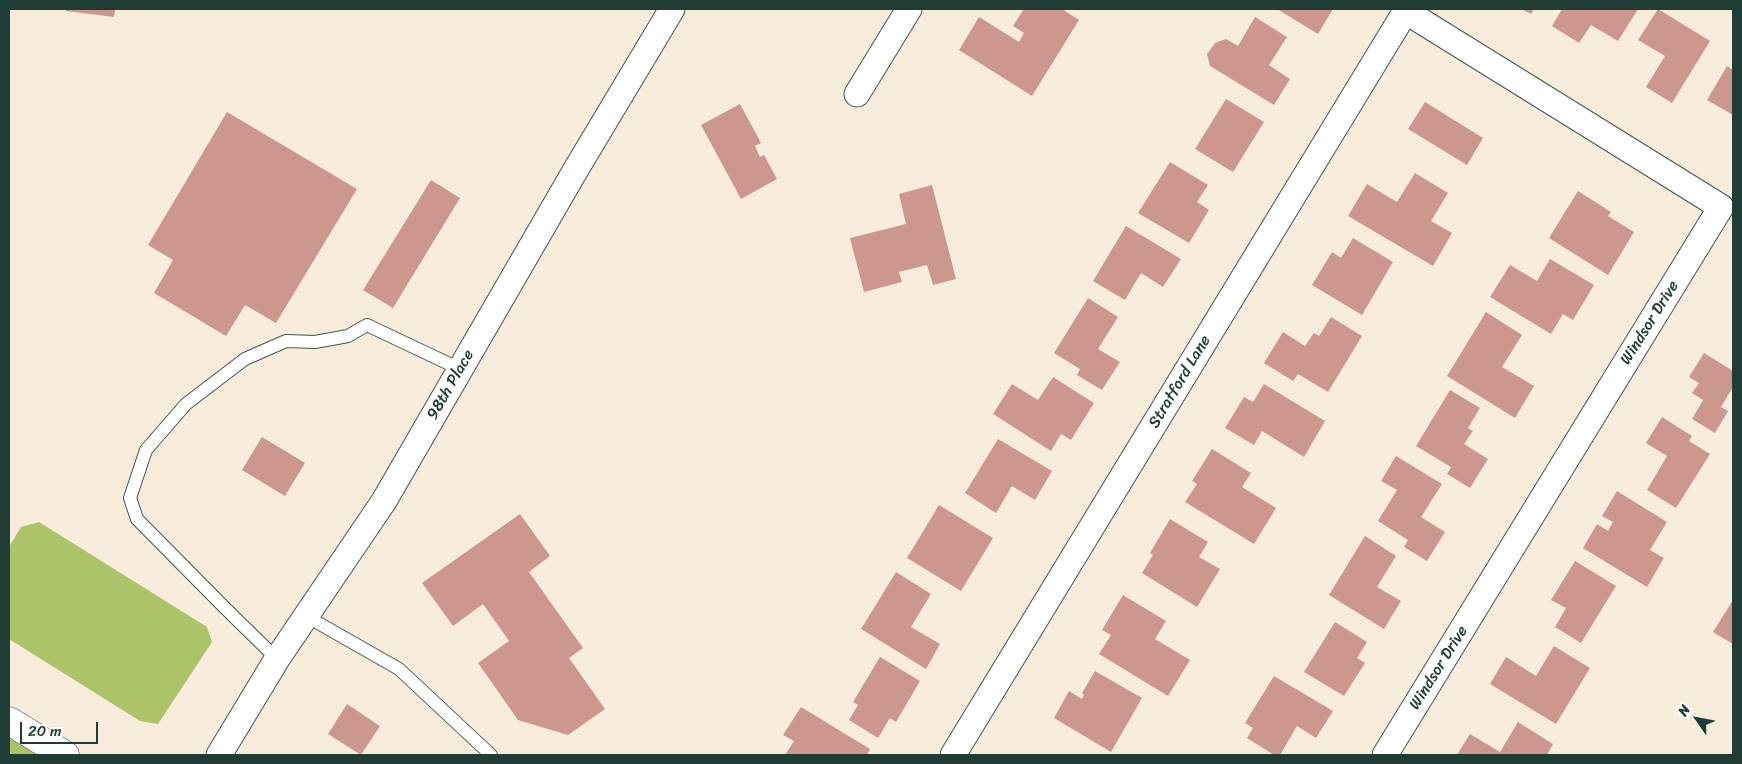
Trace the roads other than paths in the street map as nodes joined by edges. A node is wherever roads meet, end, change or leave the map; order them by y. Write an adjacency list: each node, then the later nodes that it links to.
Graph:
1 (672, 9): 5 (street, 98th Place)
2 (908, 9): 4 (street)
3 (1406, 10): 12 (street, Stratford Lane); 13 (street, Windsor Drive)
4 (857, 94)
5 (460, 369): 6 (street, 98th Place); 7 (lane)
6 (306, 616): 7 (street, 98th Place); 11 (lane)
7 (277, 659): 10 (street, 98th Place)
8 (9, 721): 9 (street)
9 (65, 755)
10 (219, 755)
11 (491, 755)
12 (953, 755)
13 (1385, 755)

